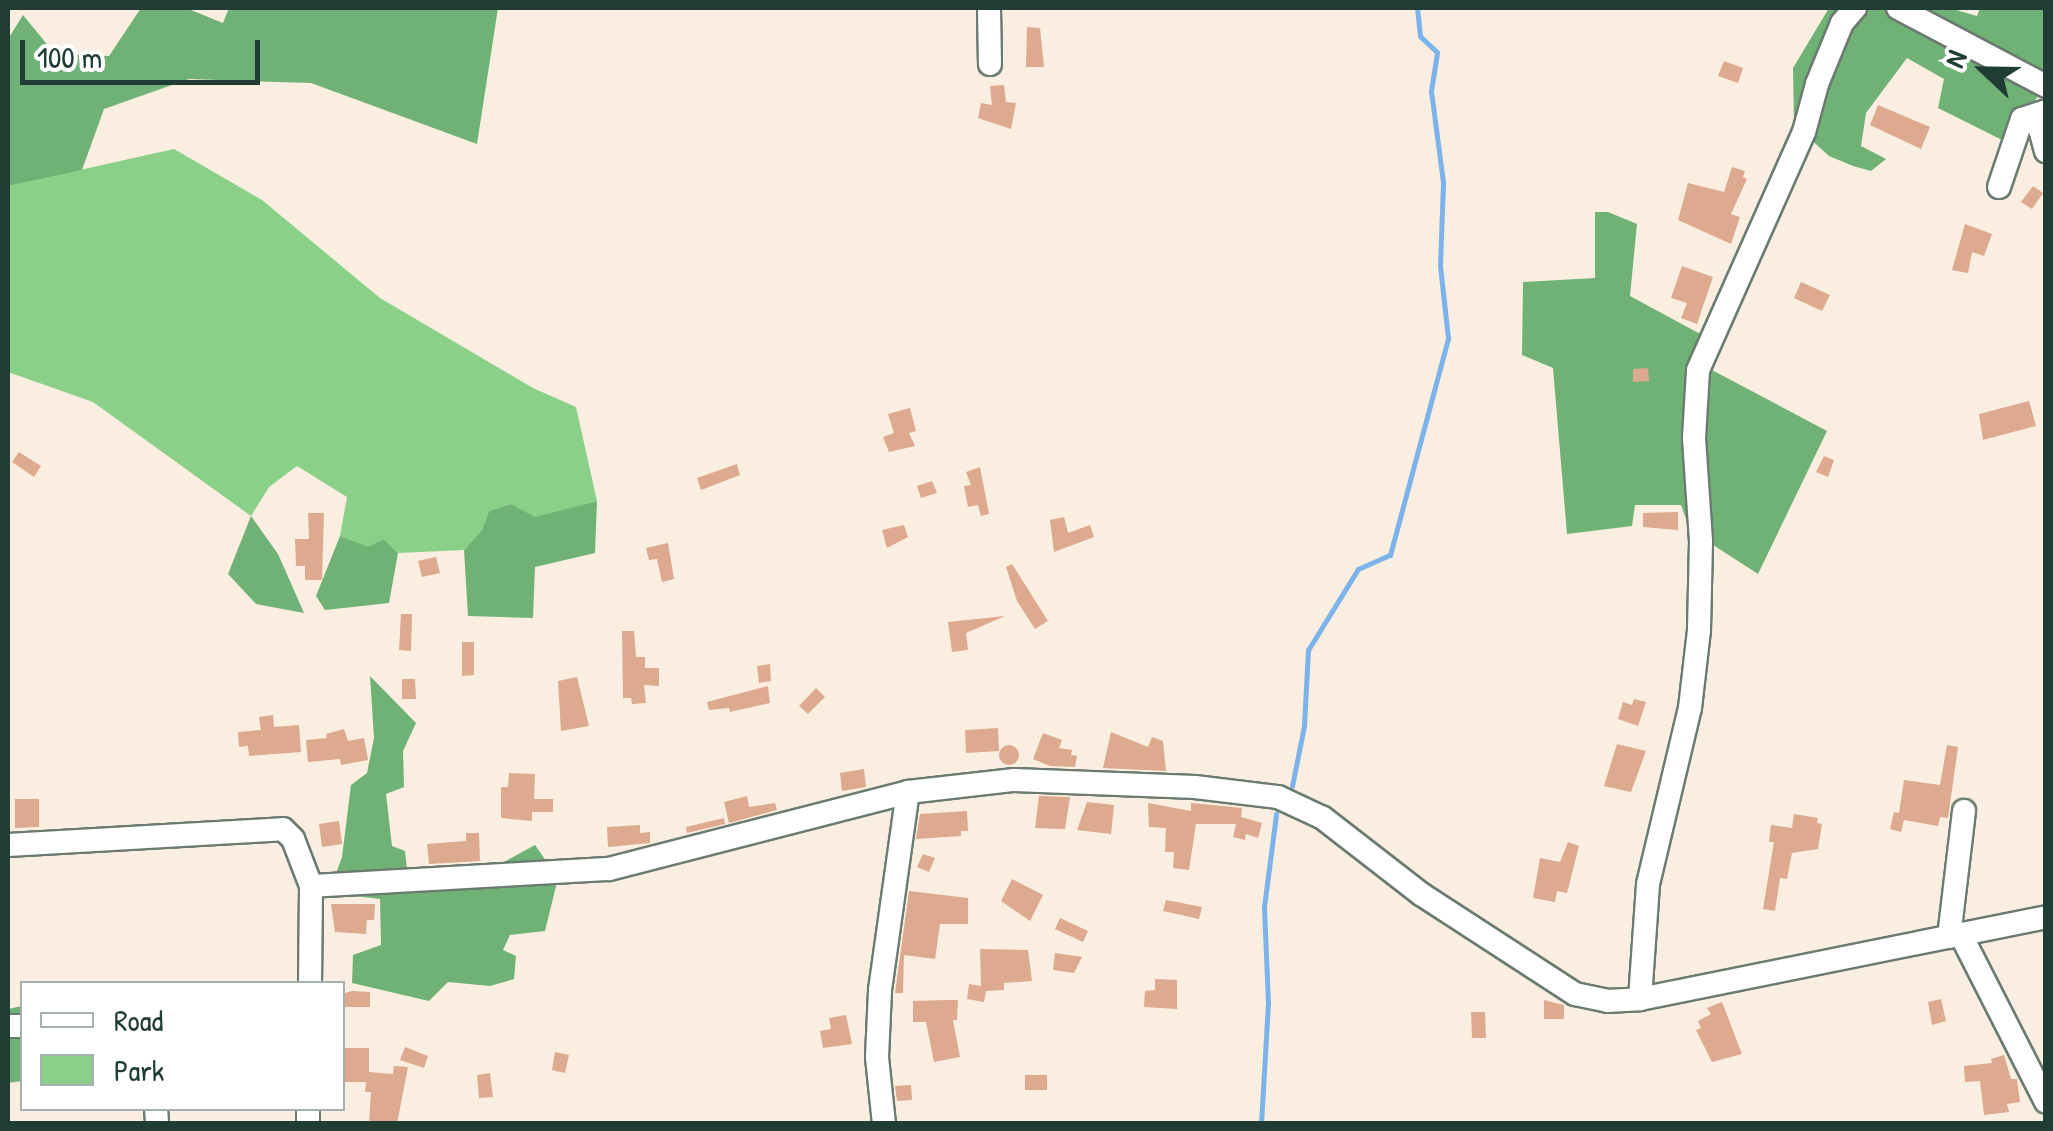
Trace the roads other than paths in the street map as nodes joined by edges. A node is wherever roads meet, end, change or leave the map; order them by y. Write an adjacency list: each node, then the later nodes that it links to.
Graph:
1 (989, 8): 4 (street)
2 (1854, 8): 16 (street)
3 (1898, 8): 5 (street)
4 (990, 64)
5 (2046, 86)
6 (2046, 114): 7 (street); 8 (street)
7 (2046, 151)
8 (1999, 187)
9 (908, 792): 12 (street); 16 (street); 18 (street)
10 (1964, 812): 14 (street)
11 (8, 845): 12 (street)
12 (312, 886): 15 (street)
13 (2046, 917): 14 (street)
14 (1955, 936): 16 (street); 17 (street)
15 (310, 981)
16 (1640, 999)
17 (2046, 1102)
18 (884, 1124)

